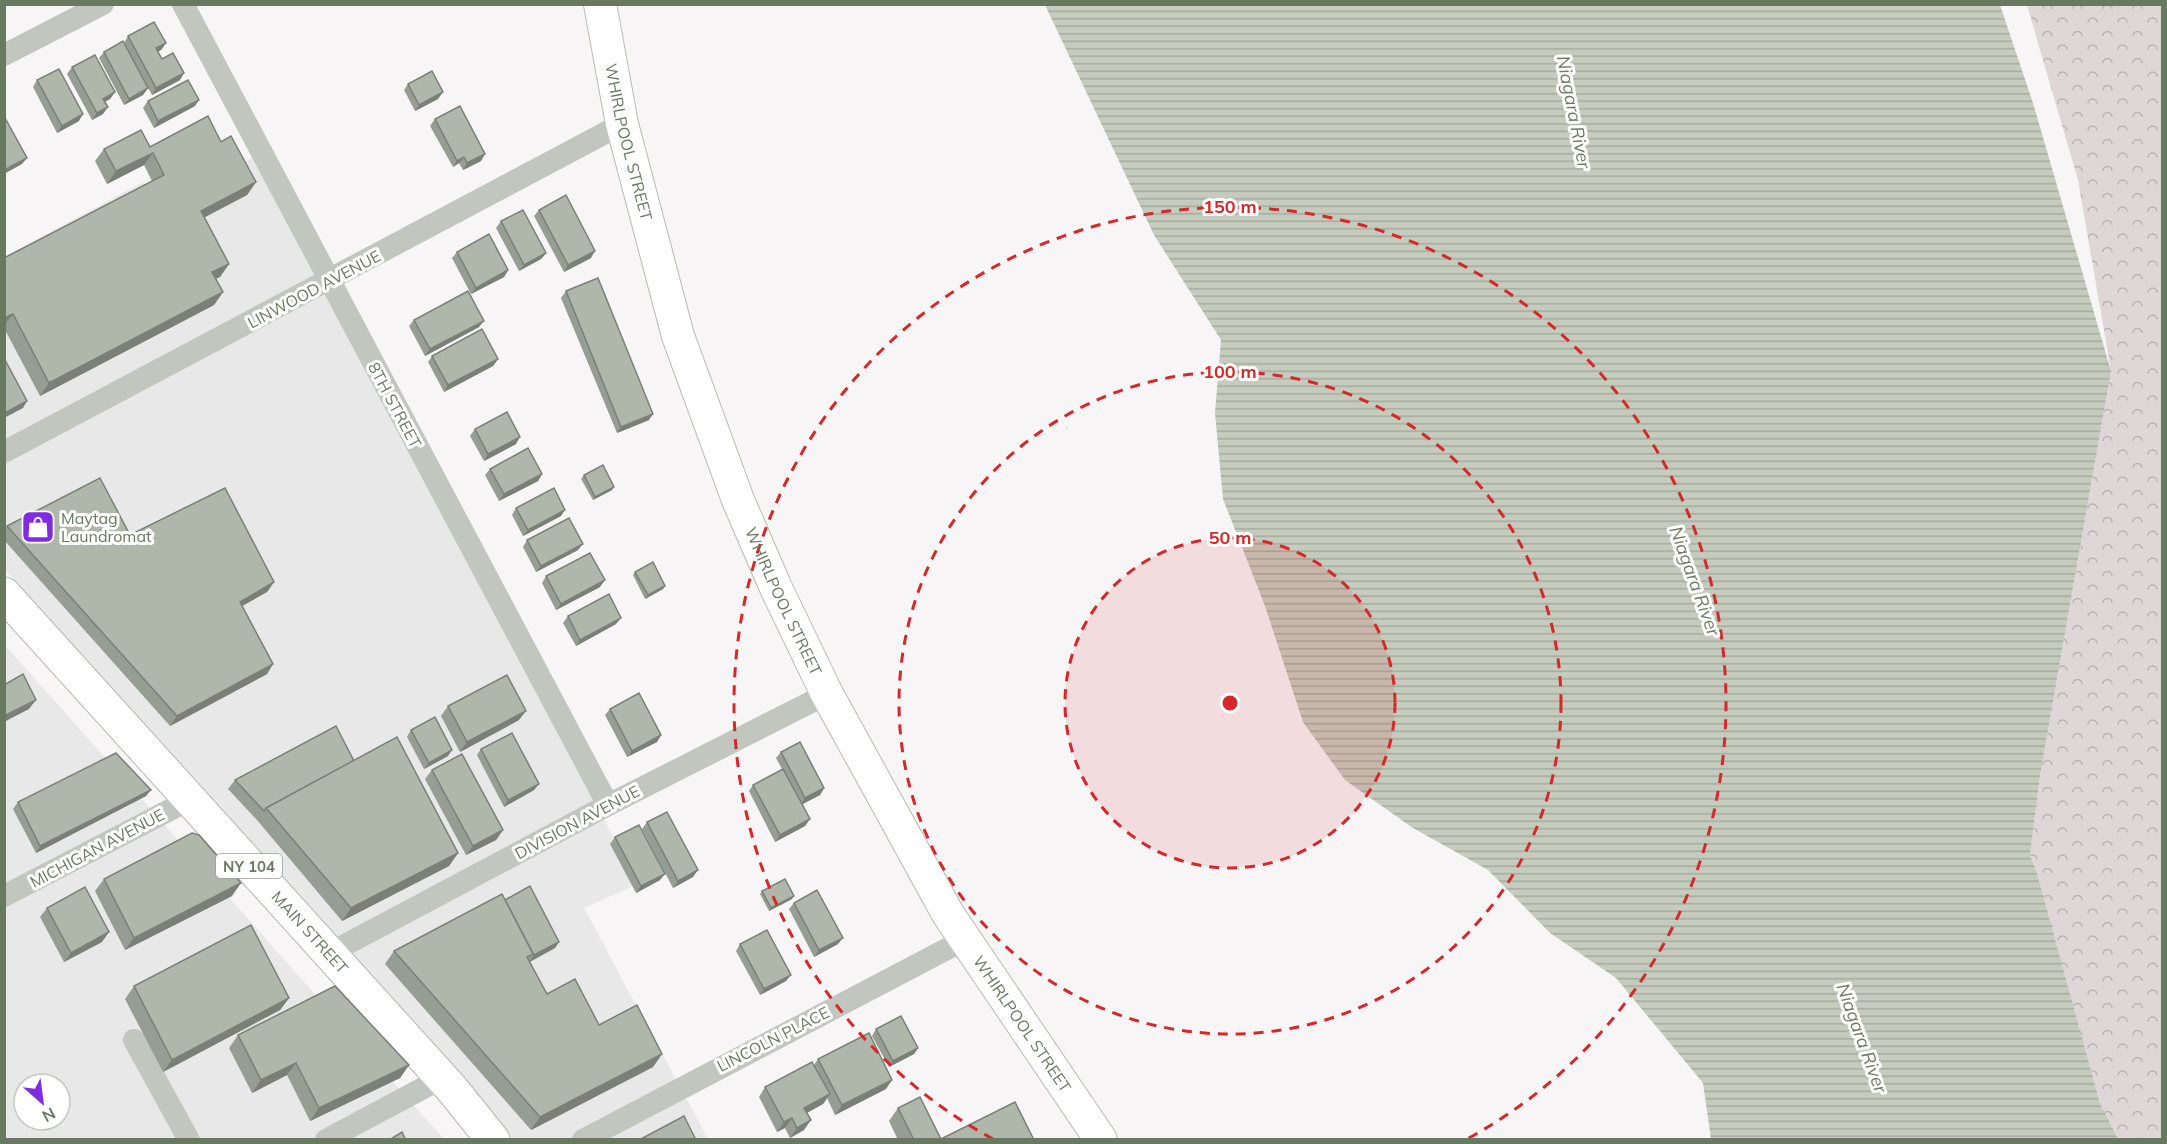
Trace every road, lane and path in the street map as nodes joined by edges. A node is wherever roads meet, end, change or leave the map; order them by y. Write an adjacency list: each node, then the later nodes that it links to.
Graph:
1 (103, 4): 4 (street)
2 (183, 4): 6 (street, 8TH STREET)
3 (600, 4): 5 (street, WHIRLPOOL STREET)
4 (4, 56)
5 (622, 124): 6 (street, LINWOOD AVENUE); 9 (street, WHIRLPOOL STREET)
6 (329, 280): 7 (street, LINWOOD AVENUE); 11 (street, 8TH STREET)
7 (4, 452)
8 (4, 594): 10 (main road, MAIN STREET / NY 104)
9 (827, 694): 11 (street, DIVISION AVENUE); 13 (street, WHIRLPOOL STREET)
10 (189, 800): 12 (street, MICHIGAN AVENUE); 14 (main road, MAIN STREET / NY 104)
11 (608, 805): 14 (street, DIVISION AVENUE)
12 (4, 897)
13 (964, 940): 20 (street, LINCOLN PLACE); 21 (street, WHIRLPOOL STREET)
14 (328, 954): 16 (main road, MAIN STREET / NY 104)
15 (134, 1040): 17 (street)
16 (442, 1078): 18 (street); 19 (main road, MAIN STREET / NY 104)
17 (189, 1140)
18 (326, 1140)
19 (493, 1140)
20 (583, 1140)
21 (1101, 1140)

